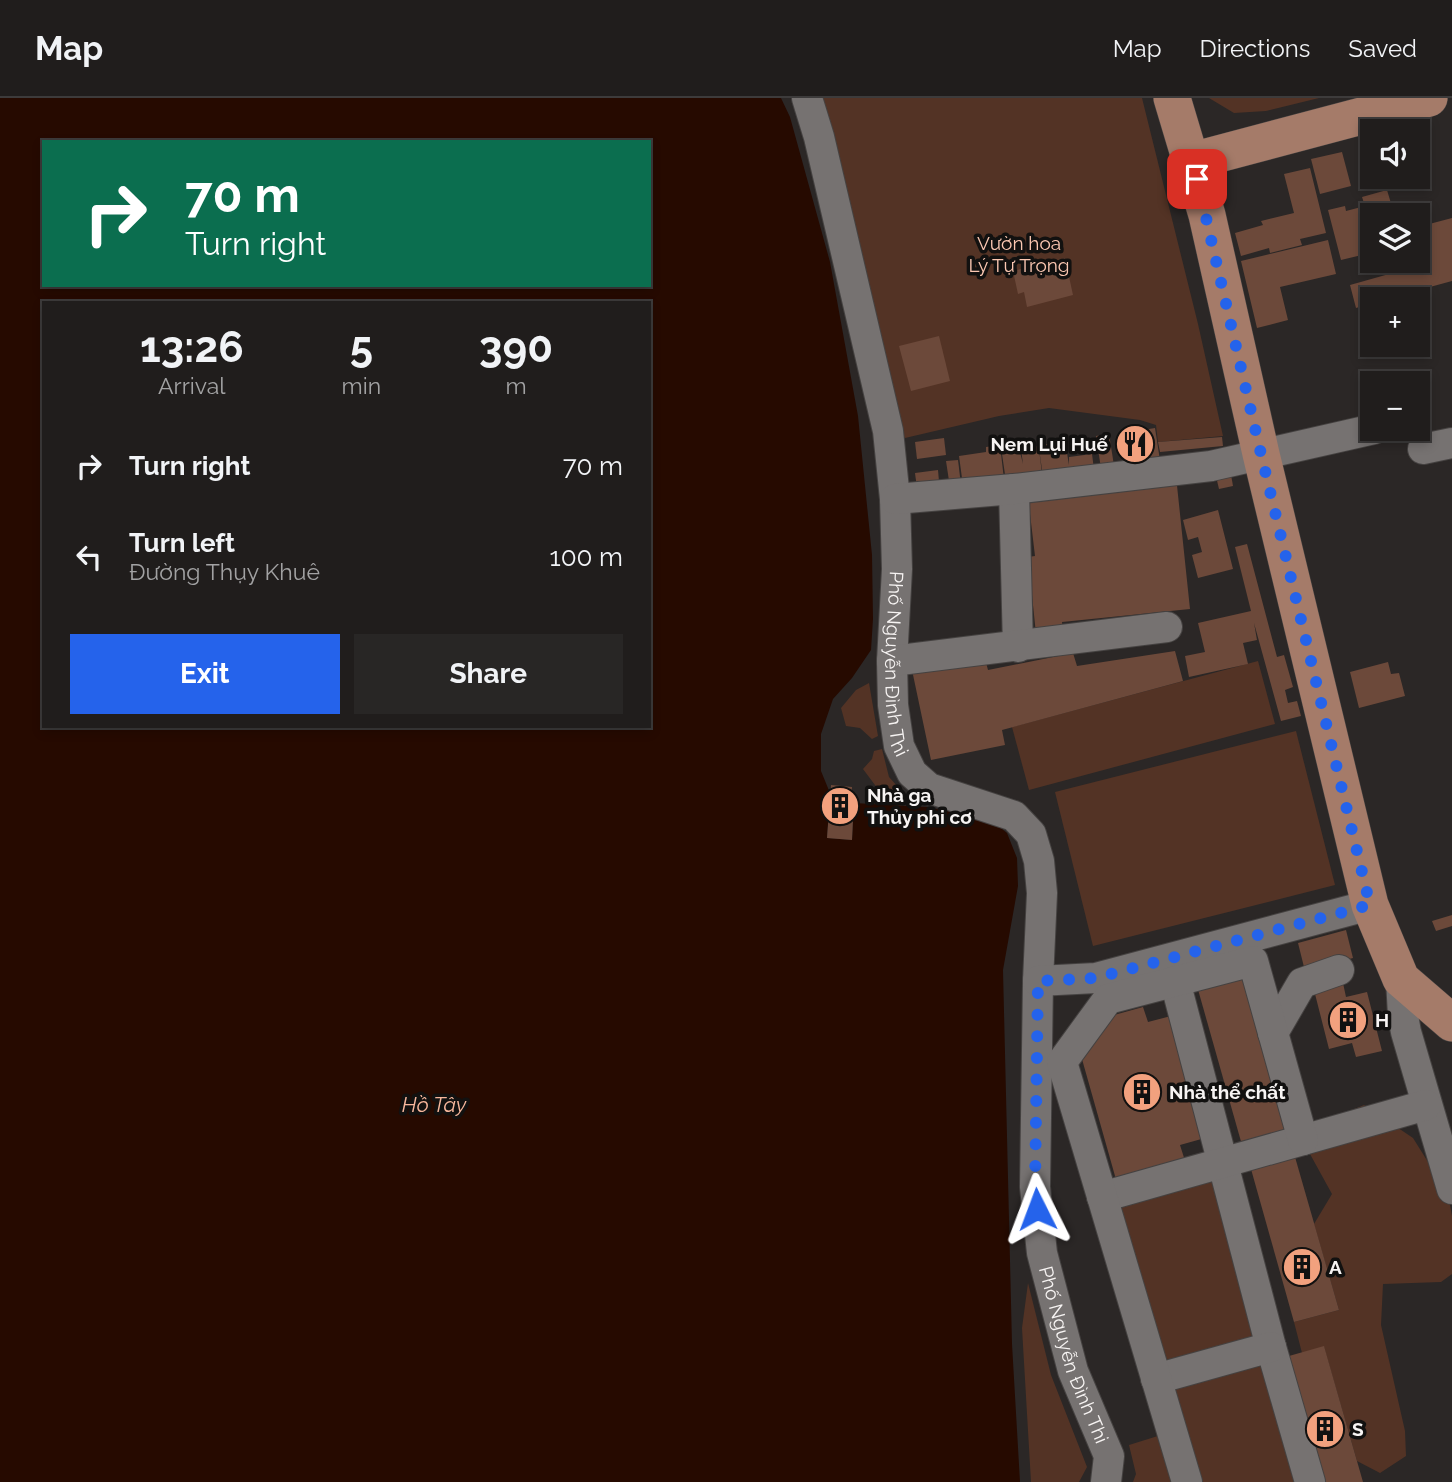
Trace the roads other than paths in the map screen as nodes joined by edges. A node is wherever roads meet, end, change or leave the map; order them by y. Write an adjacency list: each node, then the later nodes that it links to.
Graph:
1 (807, 98): 10 (street, Phố Nguyễn Đình Thi)
2 (1172, 98): 4 (main road)
3 (1429, 98): 4 (main road)
4 (1192, 160): 8 (main road)
5 (1360, 432): 8 (street)
6 (1452, 443): 7 (street)
7 (1423, 449)
8 (1261, 454): 9 (street); 14 (main road)
9 (1014, 489): 10 (street); 12 (street)
10 (895, 499): 13 (street, Phố Nguyễn Đình Thi)
11 (1167, 627): 12 (street)
12 (1018, 647): 13 (street)
13 (892, 661): 17 (street, Phố Nguyễn Đình Thi)
14 (1370, 905): 16 (main road); 17 (street)
15 (1339, 970): 20 (street)
16 (1401, 979): 19 (main road); 21 (street)
17 (1038, 981): 28 (street, Phố Nguyễn Đình Thi)
18 (1175, 981): 20 (street); 23 (street); 25 (street)
19 (1452, 1023)
20 (1273, 1033): 22 (street)
21 (1426, 1105): 22 (street); 24 (street)
22 (1303, 1140): 23 (street)
23 (1222, 1163): 25 (street); 26 (street)
24 (1452, 1189)
25 (1102, 1197): 27 (street)
26 (1271, 1347): 27 (street); 30 (street)
27 (1156, 1379): 29 (street)
28 (1106, 1482)
29 (1186, 1482)
30 (1310, 1482)

